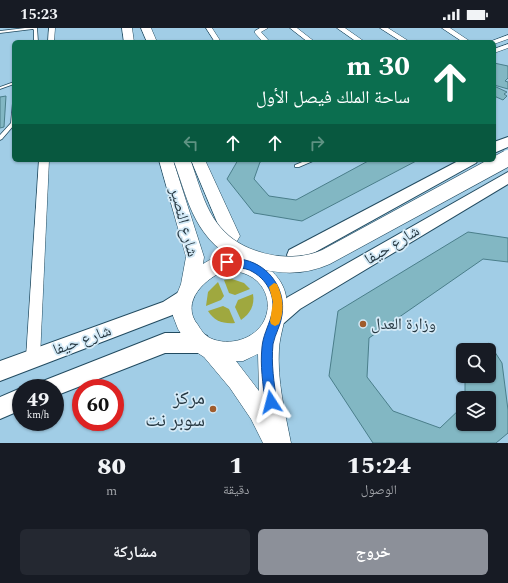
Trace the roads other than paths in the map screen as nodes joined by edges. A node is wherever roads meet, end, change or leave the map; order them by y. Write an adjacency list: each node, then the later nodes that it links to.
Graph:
1 (52, 28): 14 (street)
2 (127, 28): 11 (main road)
3 (146, 28): 15 (main road)
4 (209, 28): 16 (street)
5 (265, 28): 17 (street)
6 (294, 28): 18 (street)
7 (340, 28): 19 (street)
8 (384, 28): 20 (street)
9 (445, 28): 21 (street)
10 (0, 32): 13 (lane)
11 (135, 37)
12 (508, 37): 22 (street)
13 (36, 40)
14 (51, 40)
15 (151, 40)
16 (217, 40)
17 (264, 40)
18 (309, 40)
19 (359, 40)
20 (404, 40)
21 (465, 40)
22 (496, 41)
23 (508, 46): 24 (street)
24 (496, 50)
25 (12, 84): 26 (lane)
26 (0, 88)
27 (12, 124): 28 (lane)
28 (0, 138)
29 (508, 141): 30 (main road)
30 (496, 147)
31 (508, 158): 34 (main road, bridge)
32 (44, 162): 47 (street)
33 (167, 162): 44 (main road, شارع النصیر)
34 (183, 162)
35 (199, 162): 41 (main road, شارع النصیر)
36 (306, 162): 38 (lane)
37 (467, 162): 40 (main road)
38 (296, 166)
39 (508, 177): 43 (main road, شارع حيفا)
40 (346, 228): 42 (main road); 43 (main road)
41 (231, 236)
42 (296, 255)
43 (374, 256): 45 (main road, شارع حيفا)
44 (187, 290): 45 (main road); 46 (main road); 47 (main road, شارع حيفا)
45 (274, 323): 46 (main road); 53 (main road)
46 (206, 346): 49 (main road, شارع حيفا); 52 (main road)
47 (33, 358): 48 (main road, شارع حيفا)
48 (0, 371)
49 (64, 383)
50 (12, 403): 51 (main road)
51 (0, 408)
52 (275, 443)
53 (279, 443)

